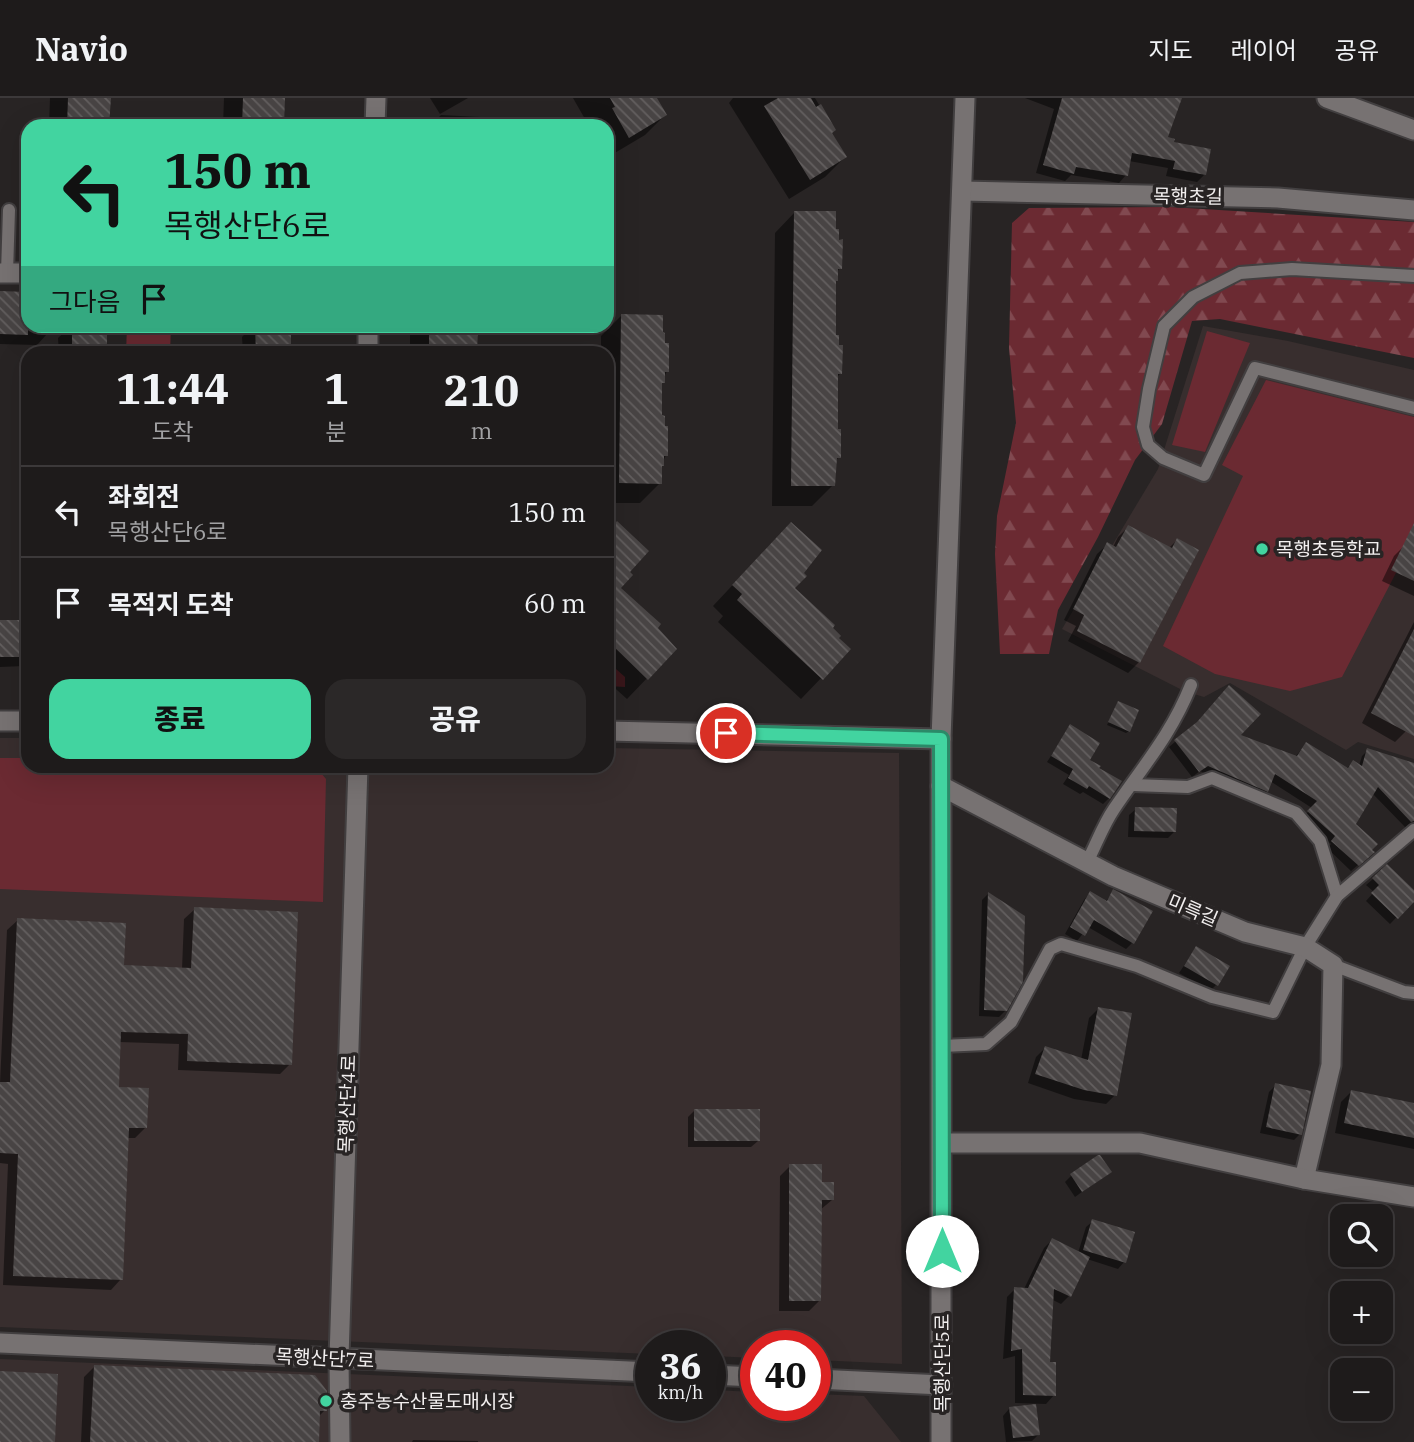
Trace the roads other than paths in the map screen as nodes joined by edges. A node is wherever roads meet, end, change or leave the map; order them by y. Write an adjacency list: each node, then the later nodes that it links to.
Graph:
1 (376, 98): 4 (street)
2 (965, 98): 6 (street, 목행산단5로)
3 (1327, 98): 5 (street)
4 (375, 119)
5 (1414, 130)
6 (962, 191): 8 (street, 목행초길); 16 (street, 목행산단5로)
7 (9, 210): 9 (lane)
8 (1414, 210)
9 (4, 273)
10 (1414, 276): 11 (lane)
11 (1414, 408)
12 (1191, 685): 18 (lane)
13 (0, 721): 14 (street)
14 (21, 721)
15 (614, 731): 16 (street)
16 (941, 739): 19 (street, 목행산단5로)
17 (358, 773): 31 (street, 목행산단4로)
18 (1133, 785): 21 (lane); 22 (lane)
19 (941, 786): 21 (street, 미륵길); 26 (street, 목행산단5로)
20 (1413, 833): 22 (lane)
21 (1087, 862): 23 (street, 미륵길)
22 (1337, 896): 23 (lane)
23 (1306, 947): 24 (street, 미륵길); 26 (lane)
24 (1333, 965): 25 (lane); 28 (street)
25 (1414, 993)
26 (942, 1046): 27 (street, 목행산단5로)
27 (943, 1143): 28 (street); 34 (street, 목행산단5로)
28 (1304, 1179): 29 (street)
29 (1414, 1198)
30 (0, 1343): 31 (street, 목행산단7로)
31 (339, 1358): 32 (street, 목행산단7로); 35 (street, 목행산단4로)
32 (635, 1371)
33 (831, 1380): 34 (street)
34 (942, 1385): 36 (street, 목행산단5로)
35 (340, 1442)
36 (941, 1442)

